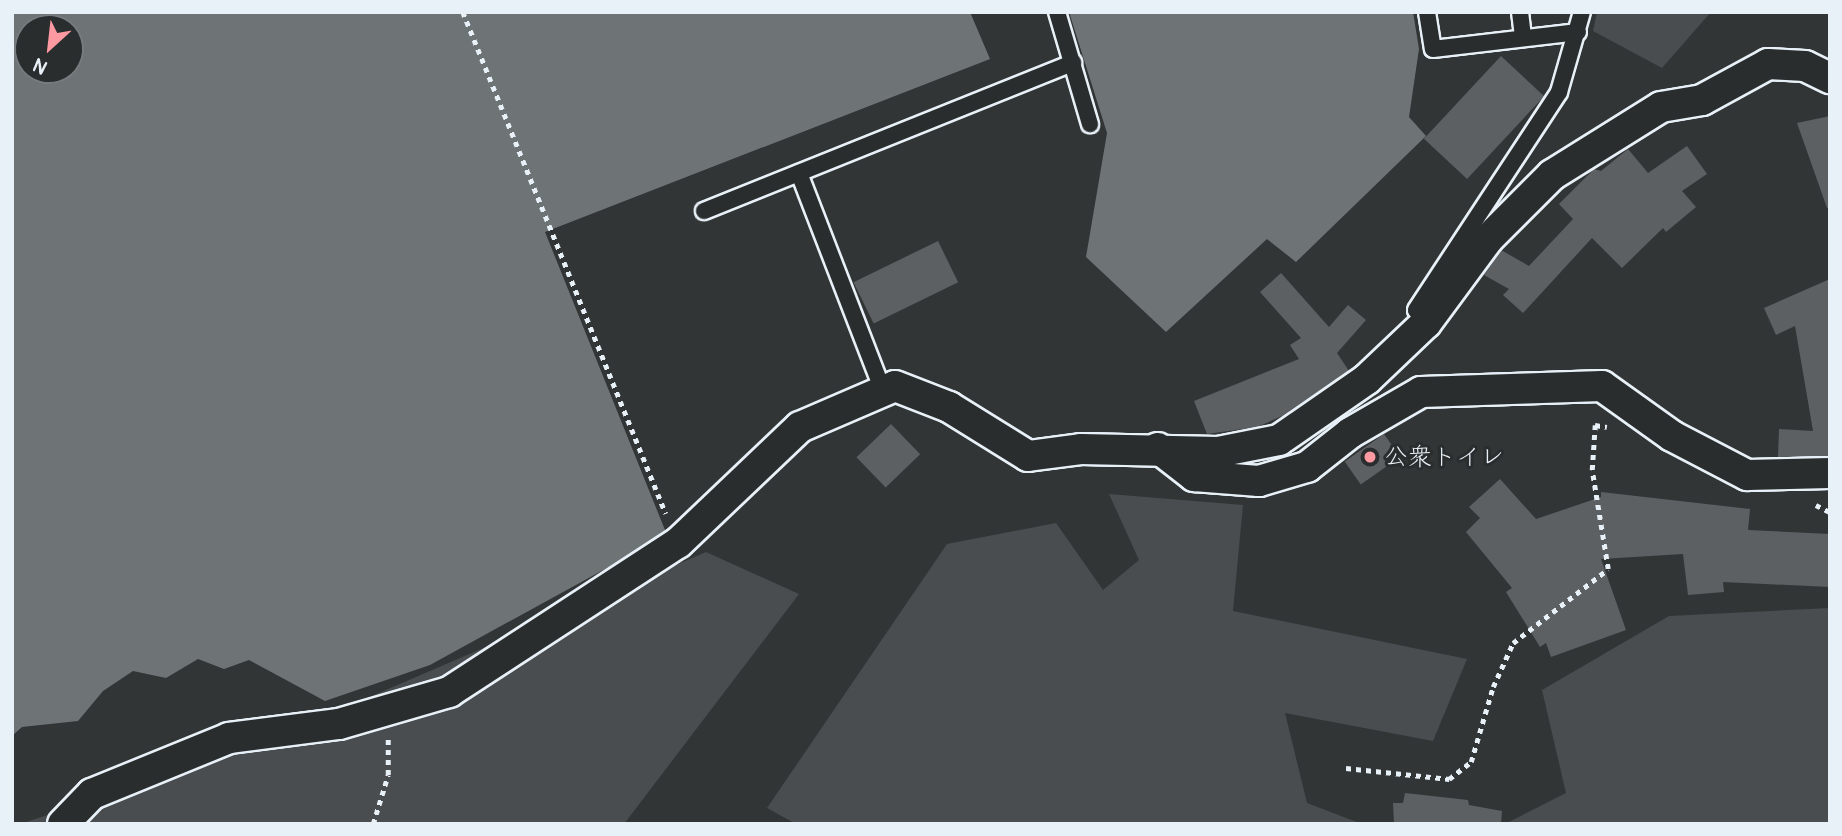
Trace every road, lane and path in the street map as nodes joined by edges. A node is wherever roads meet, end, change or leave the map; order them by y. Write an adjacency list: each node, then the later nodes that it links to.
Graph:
1 (463, 12): 18 (path)
2 (1057, 12): 8 (lane)
3 (1427, 12): 7 (lane)
4 (1520, 12): 7 (lane)
5 (1582, 12): 6 (lane)
6 (1578, 32): 7 (lane); 13 (lane)
7 (1523, 38)
8 (1073, 63): 10 (lane); 11 (lane)
9 (1830, 78): 13 (street)
10 (1090, 124)
11 (799, 173): 12 (lane); 14 (lane)
12 (704, 211)
13 (1426, 323): 16 (street)
14 (883, 391): 16 (street); 18 (street)
15 (1617, 428): 20 (path)
16 (1157, 448): 17 (street)
17 (1830, 474)
18 (678, 543): 19 (street)
19 (388, 710): 21 (street); 22 (path)
20 (1346, 768)
21 (63, 824)
22 (373, 824)

